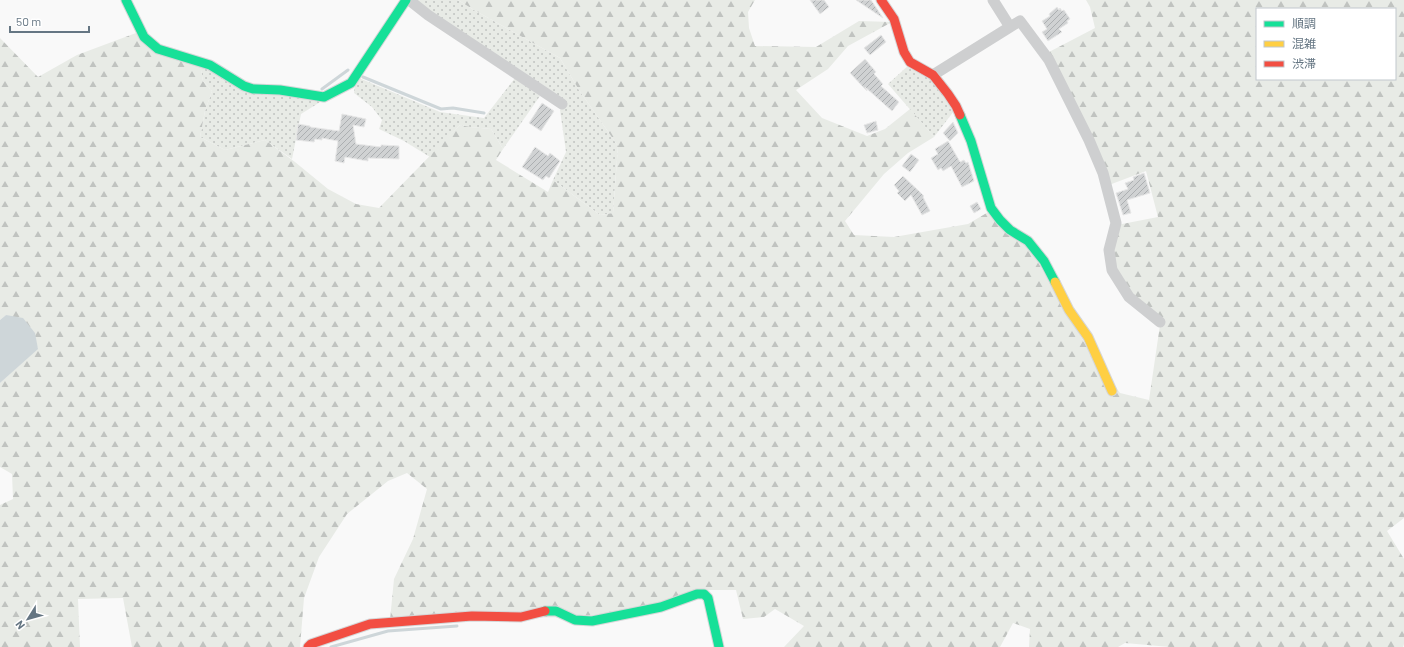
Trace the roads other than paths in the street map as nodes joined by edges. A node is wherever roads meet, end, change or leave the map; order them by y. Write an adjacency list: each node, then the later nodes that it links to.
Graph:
1 (126, 0): 2 (street)
2 (407, 0): 7 (street)
3 (881, 0): 6 (street)
4 (993, 0): 5 (street)
5 (1010, 27): 6 (street); 8 (street)
6 (933, 75): 9 (street)
7 (562, 104)
8 (1160, 322)
9 (1112, 391)
10 (308, 647): 11 (street)
11 (719, 647)

